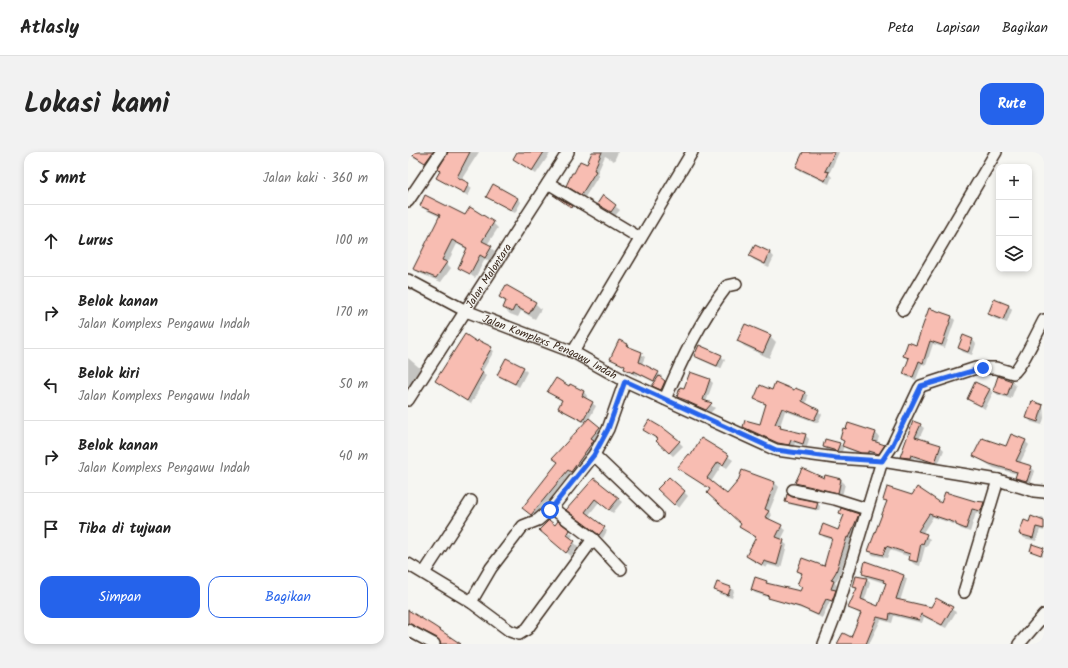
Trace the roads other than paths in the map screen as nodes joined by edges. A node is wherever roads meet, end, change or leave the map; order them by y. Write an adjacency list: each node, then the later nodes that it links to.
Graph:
1 (441, 152): 6 (street)
2 (568, 152): 5 (street, Jalan Malontara)
3 (692, 152): 7 (street)
4 (996, 152): 11 (street)
5 (548, 183): 7 (street); 10 (street, Jalan Malontara)
6 (408, 201)
7 (640, 238): 13 (street)
8 (408, 280): 10 (street, Jalan Komplexs Pengawu Indah)
9 (736, 284): 15 (street)
10 (466, 310): 13 (street, Jalan Komplexs Pengawu Indah); 16 (street, Jalan Malontara)
11 (903, 310)
12 (1044, 320): 18 (street)
13 (573, 352): 14 (street, Jalan Komplexs Pengawu Indah)
14 (625, 381): 15 (street, Jalan Komplexs Pengawu Indah); 17 (street)
15 (666, 399): 18 (street, Jalan Komplexs Pengawu Indah)
16 (408, 400)
17 (594, 455): 23 (street); 25 (street)
18 (882, 461): 19 (street, Jalan Komplexs Pengawu Indah); 24 (street)
19 (998, 480): 21 (street, Jalan Komplexs Pengawu Indah); 30 (street)
20 (793, 490): 24 (street)
21 (1044, 492)
22 (471, 501): 29 (street)
23 (552, 508): 26 (street); 31 (street)
24 (867, 509): 35 (street)
25 (658, 516)
26 (593, 539): 28 (street); 31 (street)
27 (408, 564): 29 (street)
28 (621, 569)
29 (424, 573): 31 (street)
30 (964, 592)
31 (471, 602)
32 (1044, 615): 36 (street)
33 (408, 630): 34 (street)
34 (434, 644)
35 (824, 644)
36 (1019, 644)

